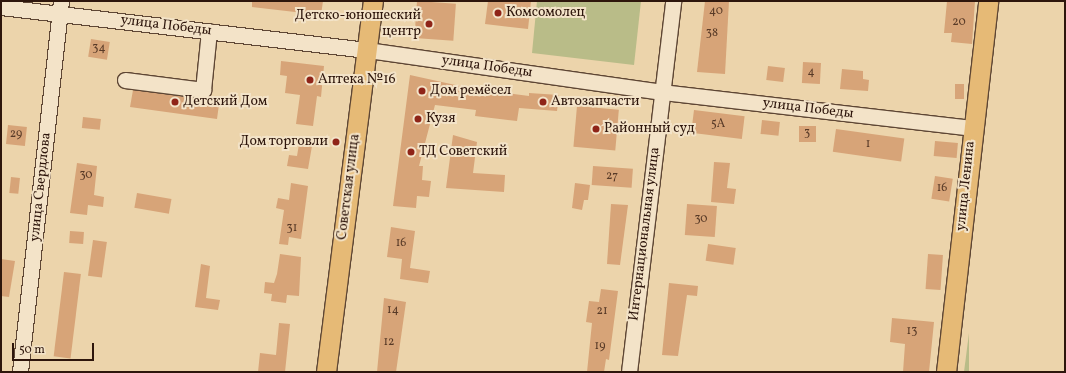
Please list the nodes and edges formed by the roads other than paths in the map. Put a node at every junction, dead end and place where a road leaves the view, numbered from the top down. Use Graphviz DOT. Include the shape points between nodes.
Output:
graph roads {
  1 [pos="373,1"];
  2 [pos="673,1"];
  3 [pos="988,1"];
  4 [pos="1,7"];
  5 [pos="61,8"];
  6 [pos="209,31"];
  7 [pos="367,50"];
  8 [pos="125,80"];
  9 [pos="662,92"];
  10 [pos="973,128"];
  11 [pos="20,372"];
  12 [pos="326,372"];
  13 [pos="629,372"];
  14 [pos="946,372"];
  1 -- 7 [label="main road, Советская улица"];
  2 -- 9 [label="street, Интернациональная улица"];
  3 -- 10 [label="main road, улица Ленина"];
  4 -- 5 [label="street, улица Победы"];
  5 -- 6 [label="street, улица Победы"];
  5 -- 11 [label="street, улица Свердлова"];
  6 -- 7 [label="street, улица Победы"];
  6 -- 8 [label="street" via="203,90"];
  7 -- 9 [label="street, улица Победы"];
  7 -- 12 [label="main road, Советская улица"];
  9 -- 10 [label="street, улица Победы"];
  9 -- 13 [label="street, Интернациональная улица"];
  10 -- 14 [label="main road, улица Ленина"];
}
